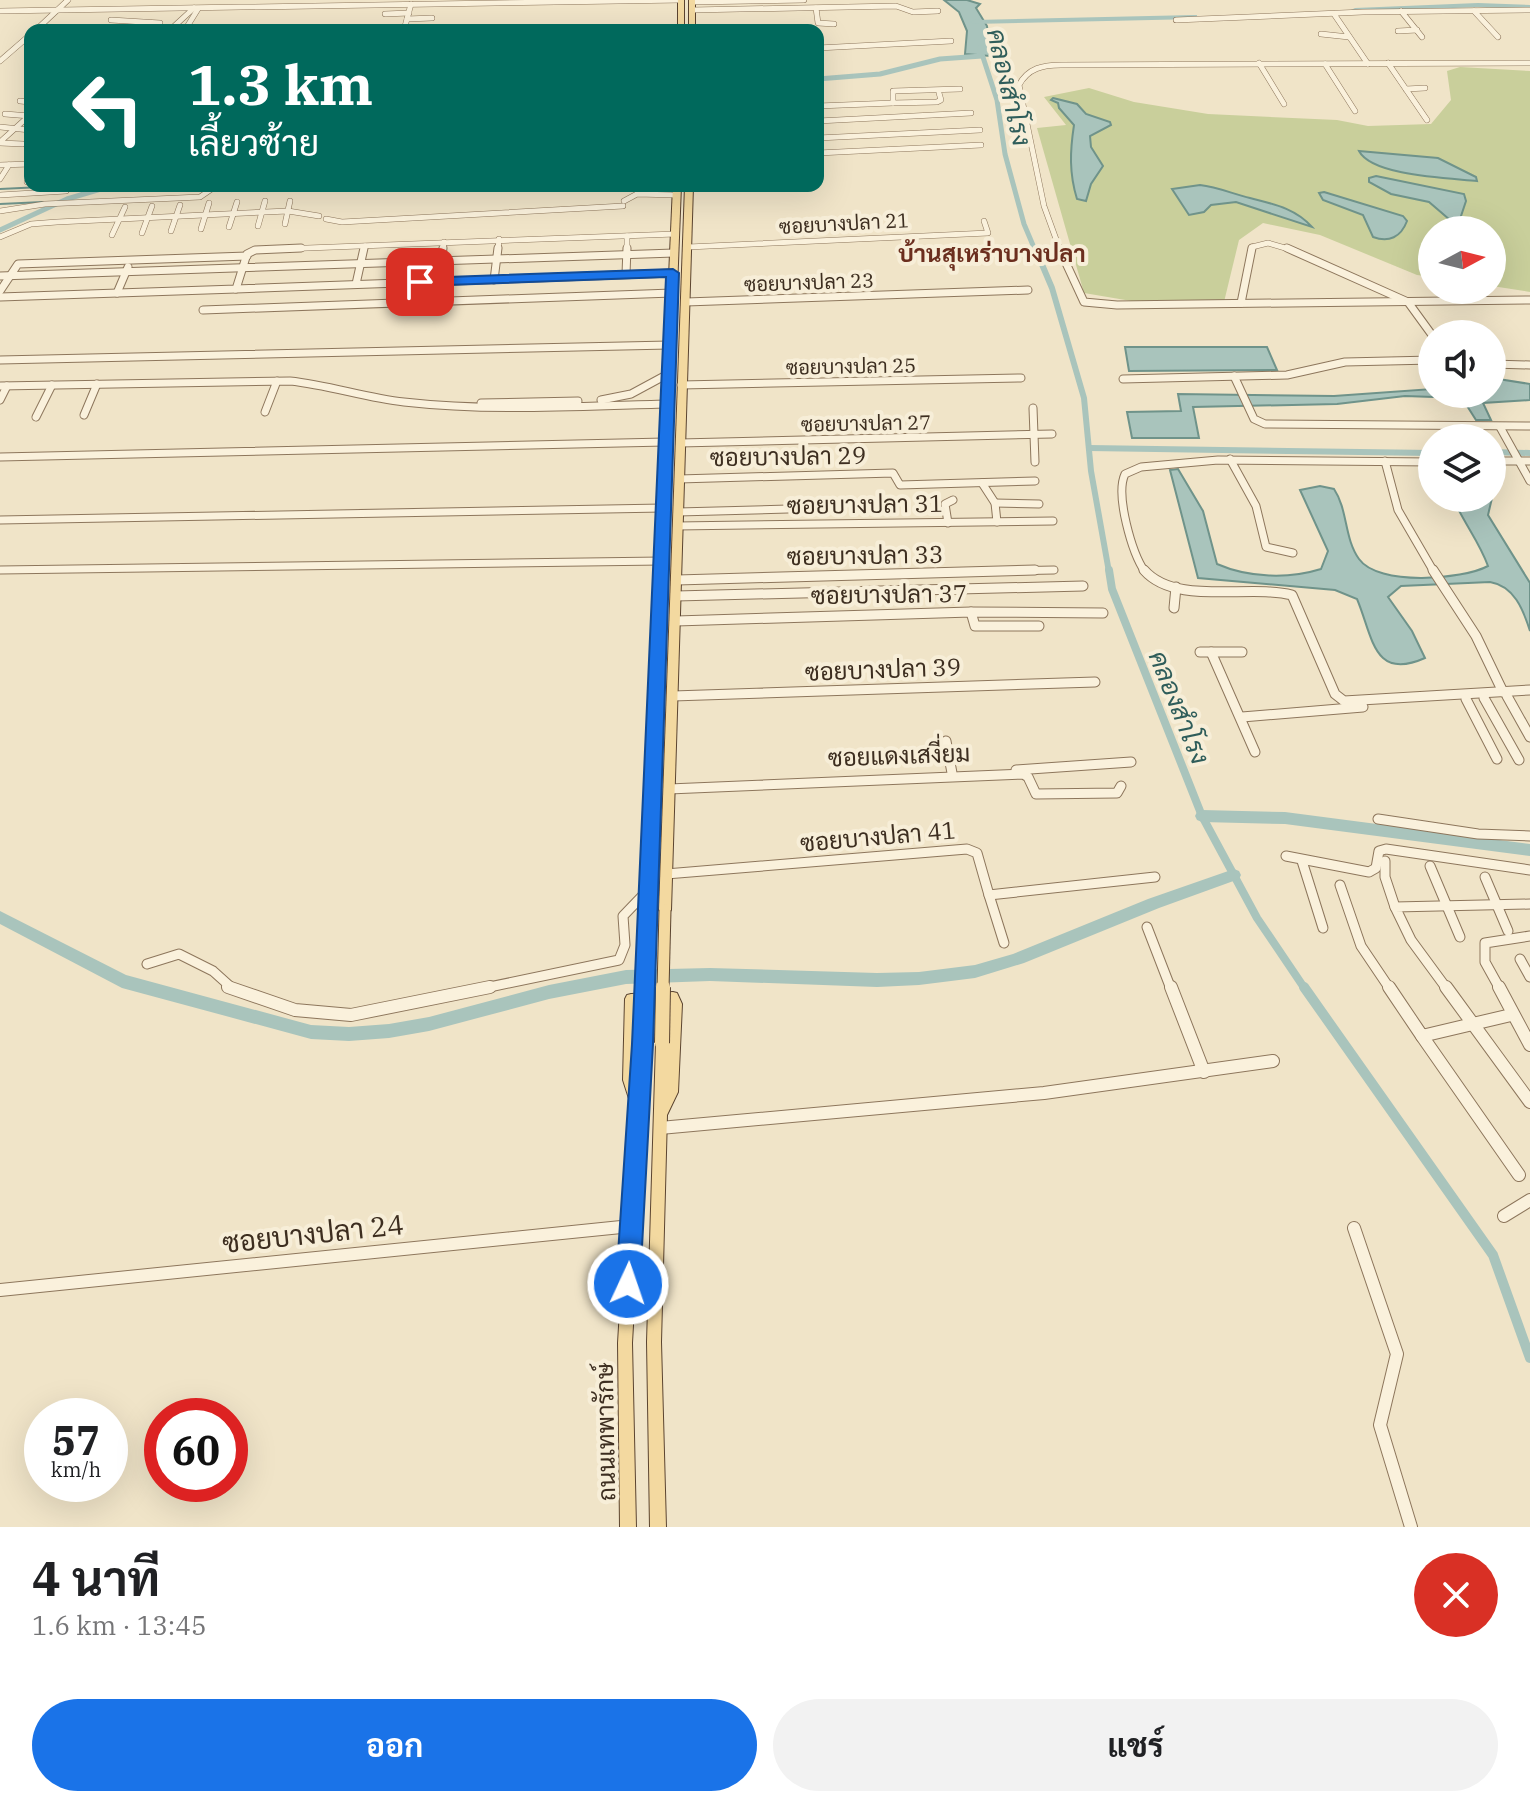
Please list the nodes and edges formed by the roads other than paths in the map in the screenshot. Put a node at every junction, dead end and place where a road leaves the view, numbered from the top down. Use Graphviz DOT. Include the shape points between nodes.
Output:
graph roads {
  1 [pos="68,0"];
  2 [pos="134,0"];
  3 [pos="162,0"];
  4 [pos="249,0"];
  5 [pos="272,0"];
  6 [pos="681,0"];
  7 [pos="733,0"];
  8 [pos="804,0"];
  9 [pos="301,3"];
  10 [pos="692,3"];
  11 [pos="411,4"];
  12 [pos="244,7"];
  13 [pos="263,7"];
  14 [pos="151,8"];
  15 [pos="816,8"];
  16 [pos="125,9"];
  17 [pos="196,9"];
  18 [pos="60,10"];
  19 [pos="1530,10"];
  20 [pos="0,11"];
  21 [pos="938,11"];
  22 [pos="1401,11"];
  23 [pos="1474,11"];
  24 [pos="385,14"];
  25 [pos="1334,14"];
  26 [pos="111,20"];
  27 [pos="1176,20"];
  28 [pos="135,22"];
  29 [pos="160,23"];
  30 [pos="406,23"];
  31 [pos="430,23"];
  32 [pos="43,24"];
  33 [pos="132,24"];
  34 [pos="176,24"];
  35 [pos="188,24"];
  36 [pos="681,24"];
  37 [pos="692,24"];
  38 [pos="834,24"];
  39 [pos="1417,30"];
  40 [pos="1398,31"];
  41 [pos="1321,34"];
  42 [pos="1349,37"];
  43 [pos="1422,37"];
  44 [pos="1498,37"];
  45 [pos="24,40"];
  46 [pos="951,41"];
  47 [pos="824,48"];
  48 [pos="0,61"];
  49 [pos="1259,63"];
  50 [pos="1388,63"];
  51 [pos="1530,63"];
  52 [pos="1325,64"];
  53 [pos="1368,64"];
  54 [pos="1425,88"];
  55 [pos="960,89"];
  56 [pos="1406,89"];
  57 [pos="939,93"];
  58 [pos="20,101"];
  59 [pos="24,101"];
  60 [pos="893,103"];
  61 [pos="1284,104"];
  62 [pos="824,106"];
  63 [pos="1355,111"];
  64 [pos="971,113"];
  65 [pos="5,114"];
  66 [pos="24,115"];
  67 [pos="1427,120"];
  68 [pos="24,121"];
  69 [pos="824,121"];
  70 [pos="0,127"];
  71 [pos="15,129"];
  72 [pos="24,130"];
  73 [pos="980,130"];
  74 [pos="824,138"];
  75 [pos="0,142"];
  76 [pos="23,144"];
  77 [pos="981,145"];
  78 [pos="824,153"];
  79 [pos="24,160"];
  80 [pos="4,162"];
  81 [pos="0,179"];
  82 [pos="50,192"];
  83 [pos="207,192"];
  84 [pos="666,192"];
  85 [pos="677,192"];
  86 [pos="689,192"];
  87 [pos="0,195"];
  88 [pos="265,201"];
  89 [pos="290,201"];
  90 [pos="237,202"];
  91 [pos="209,203"];
  92 [pos="180,205"];
  93 [pos="152,206"];
  94 [pos="125,207"];
  95 [pos="379,209"];
  96 [pos="0,211"];
  97 [pos="288,211"];
  98 [pos="262,212"];
  99 [pos="233,214"];
  100 [pos="205,215"];
  101 [pos="176,217"];
  102 [pos="148,218"];
  103 [pos="120,219"];
  104 [pos="377,220"];
  105 [pos="90,221"];
  106 [pos="984,221"];
  107 [pos="285,224"];
  108 [pos="258,226"];
  109 [pos="229,227"];
  110 [pos="201,229"];
  111 [pos="86,231"];
  112 [pos="171,231"];
  113 [pos="142,233"];
  114 [pos="675,234"];
  115 [pos="112,235"];
  116 [pos="627,236"];
  117 [pos="0,237"];
  118 [pos="499,239"];
  119 [pos="444,242"];
  120 [pos="365,246"];
  121 [pos="688,247"];
  122 [pos="674,253"];
  123 [pos="627,255"];
  124 [pos="247,256"];
  125 [pos="497,259"];
  126 [pos="131,260"];
  127 [pos="442,261"];
  128 [pos="361,264"];
  129 [pos="244,267"];
  130 [pos="126,271"];
  131 [pos="673,273"];
  132 [pos="626,274"];
  133 [pos="4,275"];
  134 [pos="494,280"];
  135 [pos="439,281"];
  136 [pos="356,284"];
  137 [pos="236,289"];
  138 [pos="1028,290"];
  139 [pos="117,293"];
  140 [pos="672,293"];
  141 [pos="0,294"];
  142 [pos="1530,300"];
  143 [pos="686,302"];
  144 [pos="1408,302"];
  145 [pos="1241,303"];
  146 [pos="203,310"];
  147 [pos="1421,320"];
  148 [pos="669,345"];
  149 [pos="0,360"];
  150 [pos="1418,360"];
  151 [pos="1506,364"];
  152 [pos="1530,365"];
  153 [pos="668,374"];
  154 [pos="1234,376"];
  155 [pos="1021,378"];
  156 [pos="1123,379"];
  157 [pos="277,381"];
  158 [pos="97,384"];
  159 [pos="52,385"];
  160 [pos="681,385"];
  161 [pos="4,386"];
  162 [pos="639,389"];
  163 [pos="627,399"];
  164 [pos="0,400"];
  165 [pos="646,402"];
  166 [pos="667,404"];
  167 [pos="1033,408"];
  168 [pos="265,412"];
  169 [pos="84,415"];
  170 [pos="36,417"];
  171 [pos="1418,426"];
  172 [pos="1530,426"];
  173 [pos="1506,427"];
  174 [pos="1052,434"];
  175 [pos="1036,435"];
  176 [pos="1506,436"];
  177 [pos="665,442"];
  178 [pos="680,443"];
  179 [pos="1520,456"];
  180 [pos="0,457"];
  181 [pos="1230,459"];
  182 [pos="1385,461"];
  183 [pos="664,462"];
  184 [pos="679,462"];
  185 [pos="1035,462"];
  186 [pos="1418,462"];
  187 [pos="679,479"];
  188 [pos="1035,481"];
  189 [pos="1530,481"];
  190 [pos="982,483"];
  191 [pos="953,500"];
  192 [pos="995,503"];
  193 [pos="1039,504"];
  194 [pos="663,508"];
  195 [pos="788,509"];
  196 [pos="678,512"];
  197 [pos="0,520"];
  198 [pos="1053,521"];
  199 [pos="997,522"];
  200 [pos="948,523"];
  201 [pos="677,526"];
  202 [pos="1293,553"];
  203 [pos="662,561"];
  204 [pos="0,570"];
  205 [pos="1054,570"];
  206 [pos="677,580"];
  207 [pos="1083,586"];
  208 [pos="1176,587"];
  209 [pos="676,596"];
  210 [pos="1174,608"];
  211 [pos="971,612"];
  212 [pos="1103,613"];
  213 [pos="676,621"];
  214 [pos="1039,626"];
  215 [pos="1242,652"];
  216 [pos="1095,682"];
  217 [pos="1530,692"];
  218 [pos="1505,694"];
  219 [pos="673,696"];
  220 [pos="1484,698"];
  221 [pos="1466,699"];
  222 [pos="1242,717"];
  223 [pos="1530,737"];
  224 [pos="946,741"];
  225 [pos="1255,752"];
  226 [pos="1497,759"];
  227 [pos="1519,760"];
  228 [pos="1131,762"];
  229 [pos="952,773"];
  230 [pos="1121,786"];
  231 [pos="669,787"];
  232 [pos="1378,819"];
  233 [pos="1530,836"];
  234 [pos="1286,856"];
  235 [pos="1302,861"];
  236 [pos="1385,861"];
  237 [pos="1430,866"];
  238 [pos="1530,870"];
  239 [pos="666,874"];
  240 [pos="1155,877"];
  241 [pos="1485,877"];
  242 [pos="1340,885"];
  243 [pos="648,890"];
  244 [pos="989,895"];
  245 [pos="1530,904"];
  246 [pos="1497,905"];
  247 [pos="1446,906"];
  248 [pos="1395,907"];
  249 [pos="1147,927"];
  250 [pos="1323,928"];
  251 [pos="1508,931"];
  252 [pos="1530,936"];
  253 [pos="1460,937"];
  254 [pos="1004,943"];
  255 [pos="1520,959"];
  256 [pos="147,964"];
  257 [pos="1530,977"];
  258 [pos="1514,1019"];
  259 [pos="1530,1021"];
  260 [pos="1472,1025"];
  261 [pos="1422,1036"];
  262 [pos="1530,1045"];
  263 [pos="1273,1061"];
  264 [pos="1204,1072"];
  265 [pos="1530,1102"];
  266 [pos="638,1108"];
  267 [pos="660,1122"];
  268 [pos="1519,1175"];
  269 [pos="1528,1205"];
  270 [pos="1504,1216"];
  271 [pos="631,1226"];
  272 [pos="1354,1228"];
  273 [pos="0,1290"];
  274 [pos="628,1527"];
  275 [pos="658,1527"];
  276 [pos="1411,1527"];
  1 -- 18 [label="street"];
  2 -- 16 [label="street"];
  3 -- 14 [label="street"];
  4 -- 12 [label="street"];
  5 -- 13 [label="street"];
  6 -- 11 [label="street"];
  6 -- 36 [label="main road"];
  7 -- 10 [label="street"];
  8 -- 10 [label="street"];
  9 -- 11 [label="street"];
  9 -- 13 [label="street"];
  10 -- 15 [label="street"];
  10 -- 37 [label="main road"];
  11 -- 30 [label="street"];
  12 -- 13 [label="street"];
  12 -- 17 [label="street"];
  14 -- 16 [label="street"];
  14 -- 17 [label="street"];
  14 -- 28 [label="street"];
  15 -- 21 [label="street"];
  15 -- 38 [label="street" via="818,23"];
  16 -- 18 [label="street"];
  17 -- 34 [label="street"];
  17 -- 35 [label="street"];
  18 -- 20 [label="street"];
  18 -- 32 [label="street"];
  19 -- 23 [label="street"];
  22 -- 23 [label="street"];
  22 -- 25 [label="street"];
  22 -- 39 [label="street"];
  23 -- 44 [label="street"];
  24 -- 30 [label="street"];
  25 -- 27 [label="street"];
  25 -- 42 [label="street"];
  26 -- 28 [label="street"];
  28 -- 29 [label="street"];
  28 -- 33 [label="street"];
  30 -- 31 [label="street"];
  30 -- 31 [label="street"];
  39 -- 40 [label="street"];
  39 -- 43 [label="street"];
  41 -- 42 [label="street"];
  42 -- 53 [label="street"];
  45 -- 48 [label="street"];
  46 -- 47 [label="street"];
  49 -- 52 [label="street"];
  49 -- 61 [label="street"];
  49 -- 145 [label="street" via="1053,65 1026,73 1019,85 1044,206 1084,302"];
  50 -- 51 [label="street"];
  50 -- 53 [label="street"];
  50 -- 56 [label="street"];
  52 -- 53 [label="street"];
  52 -- 63 [label="street"];
  54 -- 56 [label="street"];
  55 -- 60 [label="street" via="893,91"];
  56 -- 67 [label="street"];
  57 -- 60 [label="street" via="939,101"];
  58 -- 59 [label="street"];
  60 -- 62 [label="street"];
  64 -- 69 [label="street"];
  65 -- 66 [label="street"];
  68 -- 71 [label="street"];
  70 -- 71 [label="street"];
  71 -- 72 [label="street"];
  71 -- 75 [label="street"];
  73 -- 74 [label="street"];
  75 -- 76 [label="street"];
  77 -- 78 [label="street"];
  79 -- 80 [label="street"];
  80 -- 81 [label="street"];
  82 -- 87 [label="street"];
  83 -- 96 [label="street" via="200,197"];
  84 -- 104 [label="street" via="624,203"];
  85 -- 114 [label="main road, ถนนเทพารักษ์"];
  86 -- 121 [label="main road"];
  88 -- 98 [label="street"];
  89 -- 97 [label="street"];
  90 -- 99 [label="street"];
  91 -- 100 [label="street"];
  92 -- 101 [label="street"];
  93 -- 102 [label="street"];
  94 -- 103 [label="street"];
  95 -- 104 [label="street"];
  97 -- 98 [label="street"];
  97 -- 104 [label="street" via="342,222"];
  97 -- 107 [label="street"];
  98 -- 99 [label="street"];
  98 -- 108 [label="street"];
  99 -- 100 [label="street"];
  99 -- 109 [label="street"];
  100 -- 101 [label="street"];
  100 -- 110 [label="street"];
  101 -- 102 [label="street"];
  101 -- 112 [label="street"];
  102 -- 103 [label="street"];
  102 -- 113 [label="street"];
  103 -- 105 [label="street"];
  103 -- 115 [label="street"];
  105 -- 111 [label="street"];
  105 -- 117 [label="street" via="31,224"];
  106 -- 121 [label="street, ซอยบางปลา 21" via="988,233"];
  114 -- 116 [label="street"];
  114 -- 122 [label="main road, ถนนเทพารักษ์"];
  116 -- 118 [label="street"];
  116 -- 123 [label="street"];
  118 -- 119 [label="street"];
  118 -- 125 [label="street"];
  119 -- 120 [label="street"];
  119 -- 127 [label="street"];
  120 -- 124 [label="street" via="255,250"];
  120 -- 128 [label="street"];
  121 -- 143 [label="main road"];
  122 -- 123 [label="street"];
  122 -- 131 [label="main road, ถนนเทพารักษ์"];
  123 -- 125 [label="street"];
  123 -- 132 [label="street"];
  124 -- 126 [label="street"];
  124 -- 129 [label="street"];
  125 -- 127 [label="street"];
  125 -- 134 [label="street"];
  126 -- 130 [label="street"];
  126 -- 133 [label="street" via="18,264"];
  127 -- 128 [label="street"];
  127 -- 135 [label="street"];
  128 -- 129 [label="street"];
  128 -- 136 [label="street"];
  129 -- 130 [label="street"];
  129 -- 137 [label="street"];
  130 -- 133 [label="street"];
  130 -- 139 [label="street"];
  131 -- 132 [label="street"];
  131 -- 140 [label="main road, ถนนเทพารักษ์"];
  132 -- 134 [label="street"];
  133 -- 141 [label="street"];
  134 -- 135 [label="street"];
  135 -- 136 [label="street"];
  136 -- 137 [label="street"];
  137 -- 139 [label="street"];
  138 -- 143 [label="street, ซอยบางปลา 23"];
  139 -- 141 [label="street"];
  140 -- 146 [label="street"];
  140 -- 148 [label="main road, ถนนเทพารักษ์"];
  142 -- 144 [label="street"];
  143 -- 160 [label="main road"];
  144 -- 145 [label="street"];
  144 -- 145 [label="street" via="1268,243 1252,247"];
  144 -- 147 [label="street"];
  148 -- 149 [label="street"];
  148 -- 153 [label="main road, ถนนเทพารักษ์"];
  150 -- 154 [label="street" via="1345,362 1298,374"];
  151 -- 152 [label="street"];
  153 -- 162 [label="street"];
  153 -- 166 [label="main road, ถนนเทพารักษ์"];
  154 -- 156 [label="street"];
  154 -- 171 [label="street" via="1254,419 1265,424"];
  155 -- 160 [label="street, ซอยบางปลา 25"];
  157 -- 158 [label="street"];
  157 -- 163 [label="street" via="321,384 400,402 504,409"];
  157 -- 168 [label="street"];
  158 -- 159 [label="street"];
  158 -- 169 [label="street"];
  159 -- 161 [label="street"];
  159 -- 170 [label="street"];
  160 -- 178 [label="main road"];
  161 -- 164 [label="street"];
  162 -- 163 [label="street"];
  162 -- 165 [label="street"];
  163 -- 165 [label="street"];
  165 -- 166 [label="street"];
  166 -- 177 [label="main road, ถนนเทพารักษ์"];
  167 -- 175 [label="street"];
  172 -- 173 [label="street"];
  174 -- 175 [label="street, ซอยบางปลา 27"];
  175 -- 178 [label="street, ซอยบางปลา 27"];
  175 -- 185 [label="street"];
  176 -- 179 [label="street"];
  177 -- 180 [label="street"];
  177 -- 183 [label="main road, ถนนเทพารักษ์"];
  178 -- 184 [label="main road"];
  179 -- 189 [label="street"];
  181 -- 182 [label="street"];
  181 -- 202 [label="street" via="1256,506 1266,547"];
  181 -- 208 [label="street" via="1154,463 1123,477 1122,501 1140,569 1158,583"];
  182 -- 186 [label="street"];
  182 -- 218 [label="street" via="1395,508 1476,636"];
  183 -- 184 [label="main road"];
  183 -- 194 [label="main road, ถนนเทพารักษ์"];
  184 -- 187 [label="main road"];
  187 -- 190 [label="street, ซอยบางปลา 29" via="893,473 900,485"];
  187 -- 196 [label="main road"];
  188 -- 190 [label="street, ซอยบางปลา 29"];
  190 -- 192 [label="street"];
  191 -- 200 [label="street" via="945,504"];
  192 -- 193 [label="street"];
  192 -- 199 [label="street"];
  194 -- 197 [label="street"];
  194 -- 203 [label="main road, ถนนเทพารักษ์"];
  195 -- 196 [label="street"];
  196 -- 201 [label="main road"];
  198 -- 199 [label="street, ซอยบางปลา 31"];
  199 -- 200 [label="street, ซอยบางปลา 31"];
  200 -- 201 [label="street, ซอยบางปลา 31"];
  201 -- 206 [label="main road"];
  203 -- 204 [label="street"];
  203 -- 243 [label="main road, ถนนเทพารักษ์"];
  205 -- 206 [label="street, ซอยบางปลา 33"];
  206 -- 209 [label="main road"];
  207 -- 209 [label="street"];
  208 -- 210 [label="street"];
  208 -- 218 [label="street" via="1292,595 1335,694 1344,701"];
  209 -- 213 [label="main road"];
  211 -- 212 [label="street, ซอยบางปลา 37"];
  211 -- 213 [label="street, ซอยบางปลา 37"];
  211 -- 214 [label="street" via="975,626"];
  213 -- 219 [label="main road"];
  215 -- 222 [label="street" via="1206,652"];
  216 -- 219 [label="street, ซอยบางปลา 39"];
  217 -- 218 [label="street"];
  218 -- 220 [label="street"];
  218 -- 223 [label="street"];
  219 -- 231 [label="main road"];
  220 -- 221 [label="street"];
  220 -- 227 [label="street"];
  221 -- 222 [label="street"];
  221 -- 226 [label="street"];
  222 -- 225 [label="street"];
  224 -- 229 [label="street"];
  228 -- 229 [label="street, ซอยแดงเสงี่ยม"];
  229 -- 231 [label="street, ซอยแดงเสงี่ยม"];
  230 -- 231 [label="street" via="1117,793 1036,794 1023,774"];
  231 -- 239 [label="main road"];
  232 -- 233 [label="street"];
  234 -- 235 [label="street"];
  235 -- 238 [label="street" via="1374,871 1381,849"];
  235 -- 250 [label="street"];
  236 -- 248 [label="street"];
  237 -- 247 [label="street"];
  239 -- 244 [label="street, ซอยบางปลา 41" via="967,849 977,853"];
  239 -- 267 [label="main road, bridge"];
  240 -- 244 [label="street"];
  241 -- 246 [label="street"];
  242 -- 261 [label="street" via="1361,946"];
  243 -- 256 [label="street" via="623,916 625,945 619,960 367,1013 295,1010 229,988 213,971 179,954"];
  243 -- 266 [label="main road, ถนนเทพารักษ์, bridge"];
  244 -- 254 [label="street"];
  245 -- 246 [label="street"];
  246 -- 247 [label="street"];
  246 -- 251 [label="street"];
  247 -- 248 [label="street"];
  247 -- 253 [label="street"];
  248 -- 260 [label="street" via="1411,940"];
  249 -- 264 [label="street"];
  252 -- 258 [label="street" via="1498,939 1485,943 1483,950"];
  255 -- 257 [label="street"];
  258 -- 259 [label="street"];
  258 -- 260 [label="street"];
  258 -- 262 [label="street"];
  260 -- 261 [label="street"];
  260 -- 265 [label="street"];
  261 -- 268 [label="street"];
  263 -- 264 [label="street"];
  264 -- 267 [label="street" via="910,1107"];
  266 -- 267 [label="main road" via="630,1080 631,999 673,997 672,1081"];
  266 -- 271 [label="main road, ถนนเทพารักษ์"];
  267 -- 275 [label="main road" via="654,1342"];
  269 -- 270 [label="street"];
  271 -- 273 [label="street, ซอยบางปลา 24"];
  271 -- 274 [label="main road, ถนนเทพารักษ์" via="625,1343"];
  272 -- 276 [label="street" via="1397,1354 1380,1425"];
}
